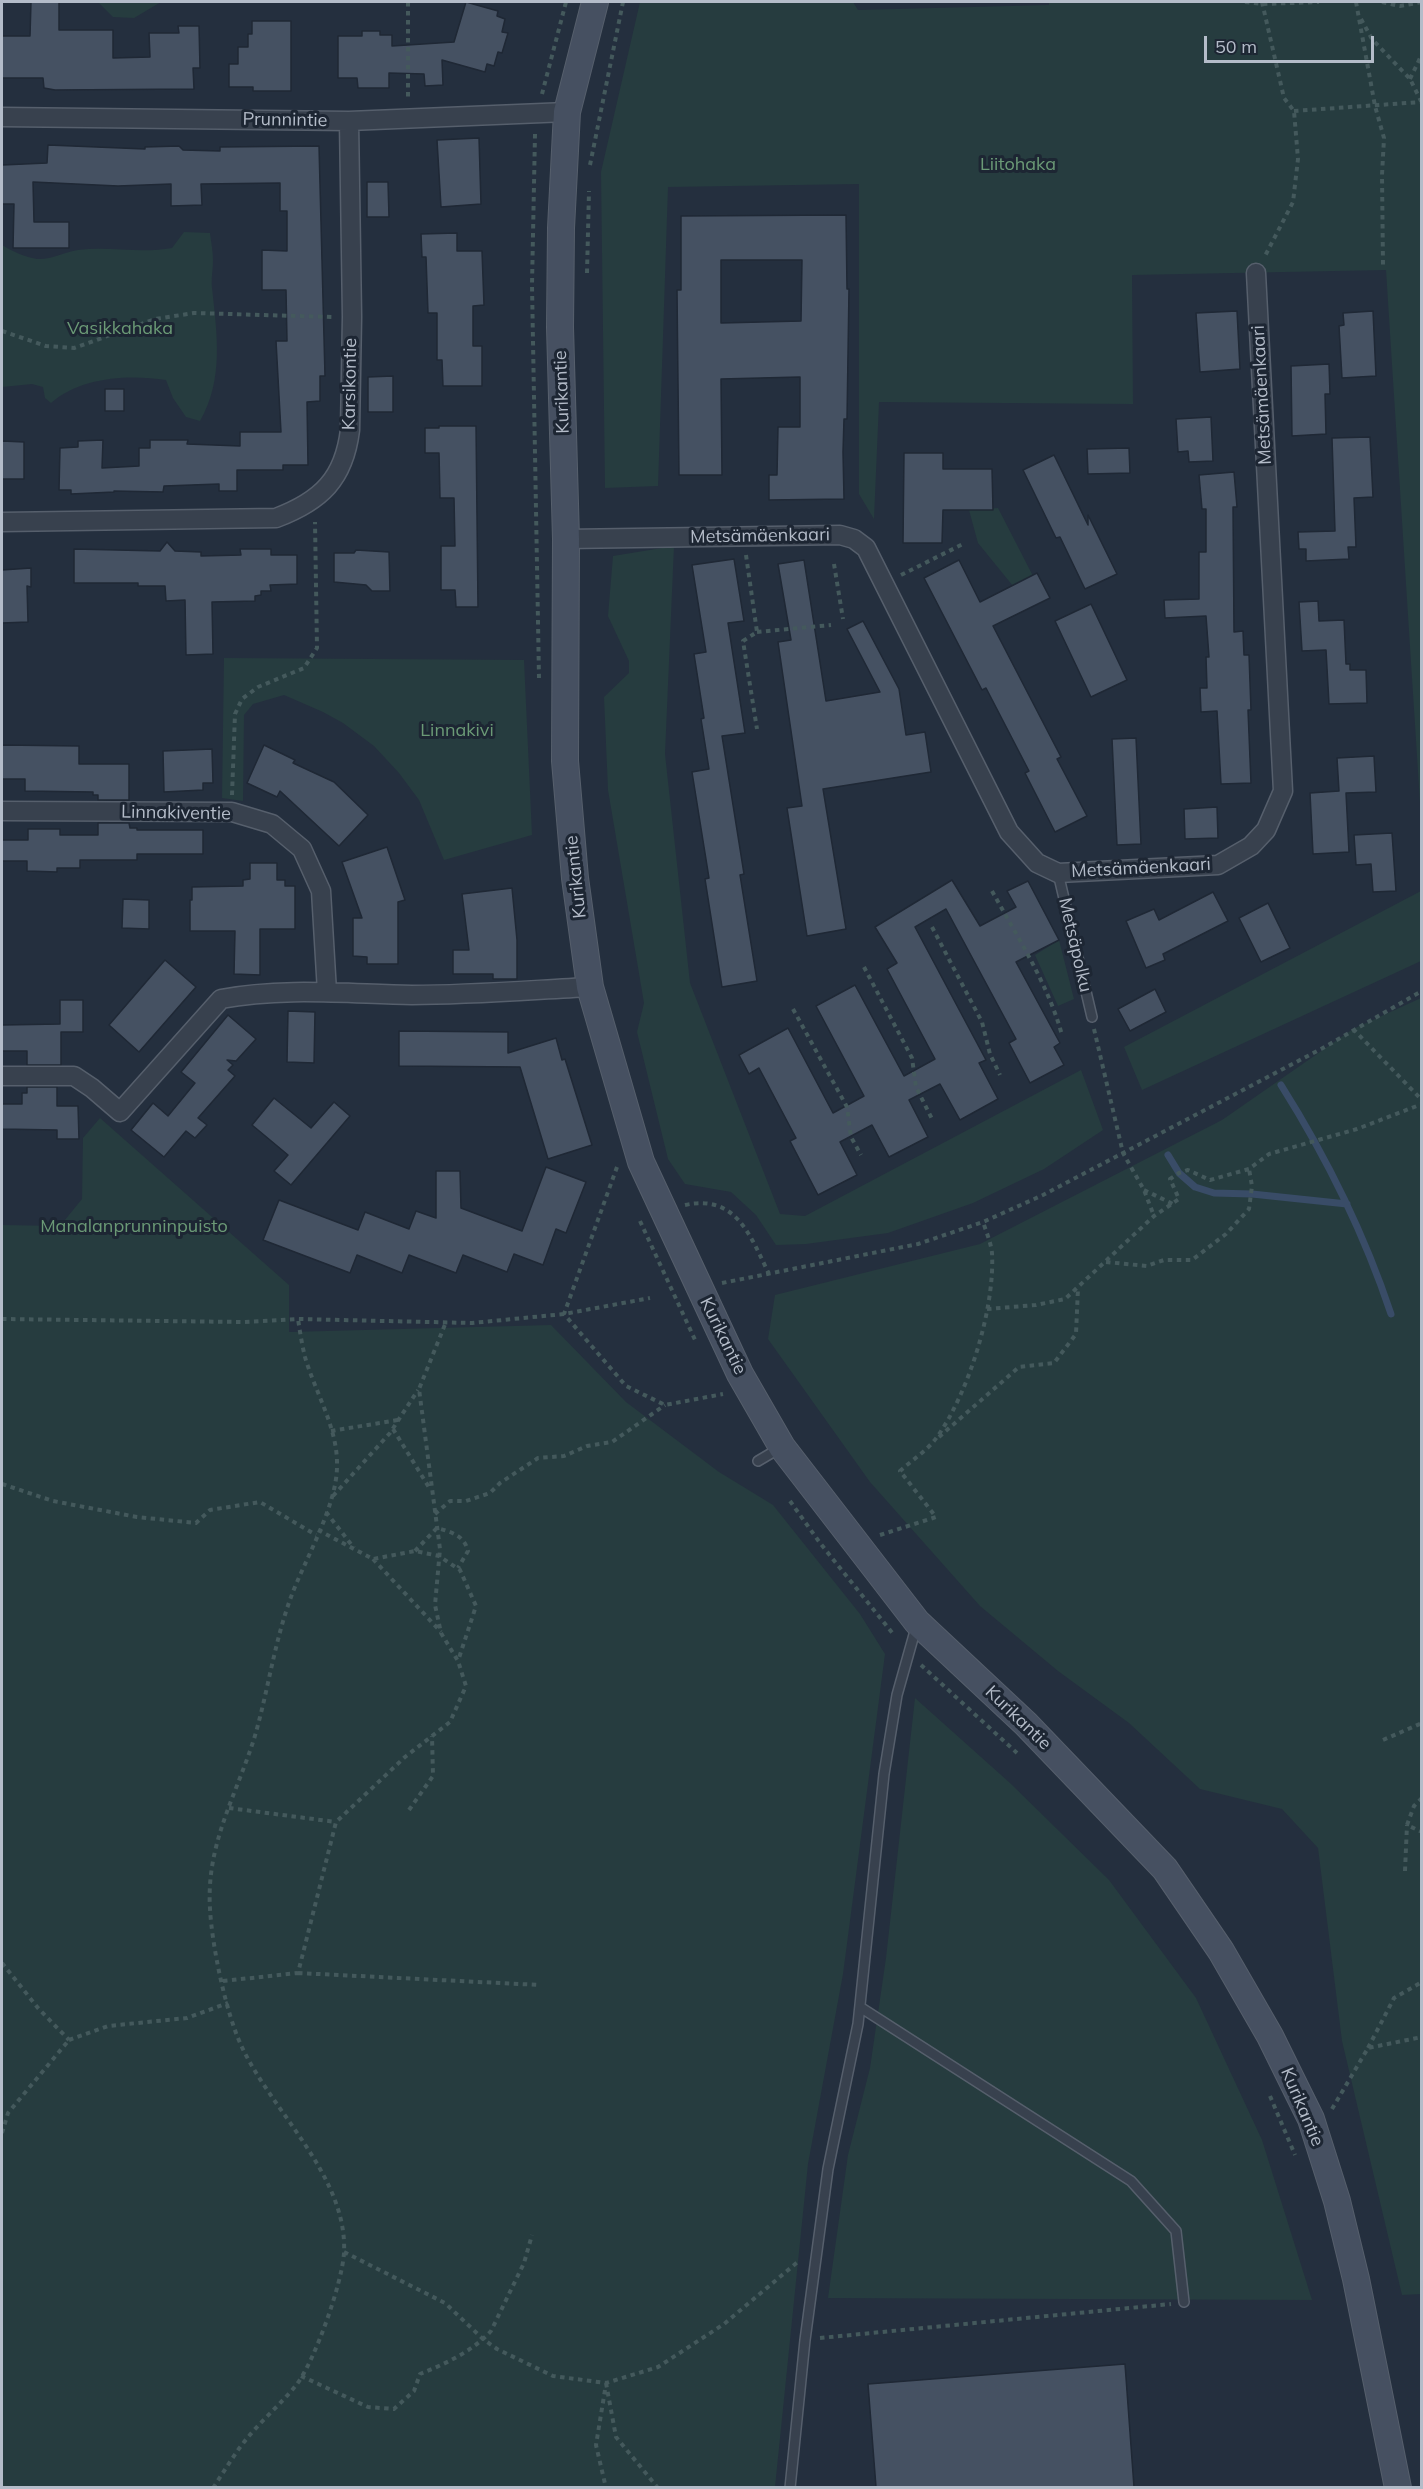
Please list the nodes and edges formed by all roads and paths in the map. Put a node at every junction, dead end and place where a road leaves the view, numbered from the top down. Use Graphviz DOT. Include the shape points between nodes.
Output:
graph roads {
  1 [pos="408,2"];
  2 [pos="566,2"];
  3 [pos="595,2"];
  4 [pos="623,2"];
  5 [pos="1245,2"];
  6 [pos="1319,2"];
  7 [pos="1356,2"];
  8 [pos="1382,2"];
  9 [pos="1422,2"];
  10 [pos="1262,3"];
  11 [pos="1358,15"];
  12 [pos="1422,54"];
  13 [pos="1410,79"];
  14 [pos="1421,102"];
  15 [pos="1376,106"];
  16 [pos="1294,111"];
  17 [pos="567,112"];
  18 [pos="538,114"];
  19 [pos="2,117"];
  20 [pos="408,118"];
  21 [pos="349,121"];
  22 [pos="589,169"];
  23 [pos="589,188"];
  24 [pos="1383,265"];
  25 [pos="1256,273"];
  26 [pos="587,275"];
  27 [pos="352,317"];
  28 [pos="2,332"];
  29 [pos="314,501"];
  30 [pos="2,522"];
  31 [pos="744,536"];
  32 [pos="566,539"];
  33 [pos="965,543"];
  34 [pos="834,564"];
  35 [pos="884,584"];
  36 [pos="843,619"];
  37 [pos="831,625"];
  38 [pos="757,632"];
  39 [pos="539,683"];
  40 [pos="757,729"];
  41 [pos="2,811"];
  42 [pos="232,812"];
  43 [pos="1058,873"];
  44 [pos="992,891"];
  45 [pos="932,927"];
  46 [pos="864,967"];
  47 [pos="590,987"];
  48 [pos="1422,991"];
  49 [pos="327,992"];
  50 [pos="793,1009"];
  51 [pos="1092,1017"];
  52 [pos="1353,1029"];
  53 [pos="1062,1035"];
  54 [pos="1000,1075"];
  55 [pos="2,1076"];
  56 [pos="1422,1102"];
  57 [pos="932,1119"];
  58 [pos="1123,1153"];
  59 [pos="861,1155"];
  60 [pos="1249,1169"];
  61 [pos="622,1173"];
  62 [pos="1144,1190"];
  63 [pos="1173,1204"];
  64 [pos="662,1209"];
  65 [pos="637,1212"];
  66 [pos="1154,1216"];
  67 [pos="983,1222"];
  68 [pos="1105,1262"];
  69 [pos="769,1274"];
  70 [pos="720,1283"];
  71 [pos="1078,1287"];
  72 [pos="650,1298"];
  73 [pos="987,1310"];
  74 [pos="564,1314"];
  75 [pos="2,1319"];
  76 [pos="298,1319"];
  77 [pos="446,1322"];
  78 [pos="697,1343"];
  79 [pos="718,1384"];
  80 [pos="419,1389"];
  81 [pos="723,1394"];
  82 [pos="729,1403"];
  83 [pos="665,1405"];
  84 [pos="398,1420"];
  85 [pos="393,1429"];
  86 [pos="331,1431"];
  87 [pos="936,1439"];
  88 [pos="782,1447"];
  89 [pos="758,1461"];
  90 [pos="2,1484"];
  91 [pos="432,1492"];
  92 [pos="332,1496"];
  93 [pos="787,1497"];
  94 [pos="326,1512"];
  95 [pos="435,1514"];
  96 [pos="437,1528"];
  97 [pos="318,1530"];
  98 [pos="316,1535"];
  99 [pos="879,1536"];
  100 [pos="357,1551"];
  101 [pos="415,1551"];
  102 [pos="439,1556"];
  103 [pos="373,1559"];
  104 [pos="458,1568"];
  105 [pos="917,1622"];
  106 [pos="441,1633"];
  107 [pos="909,1654"];
  108 [pos="458,1661"];
  109 [pos="1422,1723"];
  110 [pos="432,1736"];
  111 [pos="1383,1740"];
  112 [pos="1021,1756"];
  113 [pos="1422,1798"];
  114 [pos="229,1808"];
  115 [pos="409,1810"];
  116 [pos="336,1822"];
  117 [pos="1407,1825"];
  118 [pos="1422,1832"];
  119 [pos="1405,1871"];
  120 [pos="2,1963"];
  121 [pos="298,1973"];
  122 [pos="223,1981"];
  123 [pos="1422,1982"];
  124 [pos="540,1985"];
  125 [pos="228,2003"];
  126 [pos="860,2007"];
  127 [pos="1422,2037"];
  128 [pos="69,2040"];
  129 [pos="1368,2048"];
  130 [pos="1270,2095"];
  131 [pos="1328,2115"];
  132 [pos="2,2133"];
  133 [pos="1296,2158"];
  134 [pos="532,2235"];
  135 [pos="819,2244"];
  136 [pos="344,2252"];
  137 [pos="1184,2302"];
  138 [pos="483,2339"];
  139 [pos="805,2340"];
  140 [pos="301,2376"];
  141 [pos="606,2383"];
  142 [pos="213,2487"];
  143 [pos="606,2487"];
  144 [pos="658,2487"];
  145 [pos="790,2487"];
  146 [pos="1398,2487"];
  1 -- 20 [label="path"];
  2 -- 18 [label="path"];
  3 -- 17 [label="main road, Kurikantie"];
  4 -- 22 [label="path"];
  5 -- 10 [label="path"];
  6 -- 10 [label="path"];
  7 -- 11 [label="path"];
  8 -- 9 [label="path" via="1400,6"];
  10 -- 16 [label="path" via="1284,98"];
  11 -- 13 [label="path" via="1372,39"];
  11 -- 15 [label="path"];
  12 -- 13 [label="path"];
  13 -- 14 [label="path"];
  14 -- 15 [label="path"];
  15 -- 16 [label="path"];
  15 -- 24 [label="path" via="1384,138"];
  16 -- 25 [label="path" via="1298,159 1293,202"];
  17 -- 18 [label="street, Prunnintie"];
  17 -- 32 [label="main road, Kurikantie" via="560,327"];
  18 -- 20 [label="street, Prunnintie"];
  18 -- 39 [label="path" via="532,244"];
  19 -- 21 [label="street, Prunnintie"];
  20 -- 21 [label="street, Prunnintie"];
  21 -- 27 [label="street, Karsikontie"];
  23 -- 26 [label="path"];
  25 -- 43 [label="street, Metsämäenkaari" via="1283,791 1266,830 1251,846 1218,865"];
  27 -- 28 [label="path" via="194,313 155,319 74,348 46,346"];
  27 -- 29 [label="street, Karsikontie" via="348,447 330,484"];
  29 -- 30 [label="street, Karsikontie" via="276,518"];
  29 -- 42 [label="path" via="317,648 304,668 258,687 242,699 235,714"];
  31 -- 32 [label="street, Metsämäenkaari"];
  31 -- 35 [label="street, Metsämäenkaari" via="840,535 854,539 866,548"];
  31 -- 38 [label="path"];
  32 -- 47 [label="main road, Kurikantie" via="565,760"];
  33 -- 35 [label="path"];
  34 -- 36 [label="path"];
  35 -- 43 [label="street, Metsämäenkaari" via="1009,832 1037,863"];
  37 -- 38 [label="path"];
  38 -- 40 [label="path" via="743,641"];
  41 -- 42 [label="street, Linnakiventie"];
  42 -- 49 [label="street, Linnakiventie" via="272,824 302,849 321,891"];
  43 -- 51 [label="lane, Metsäpolku"];
  44 -- 53 [label="path" via="1055,1008"];
  45 -- 54 [label="path" via="982,1022"];
  46 -- 57 [label="path" via="912,1058 915,1087"];
  47 -- 49 [label="street" via="414,995"];
  47 -- 64 [label="main road, Kurikantie" via="641,1162"];
  48 -- 52 [label="path"];
  49 -- 55 [label="street" via="245,994 221,999 120,1112 74,1076"];
  50 -- 59 [label="path" via="847,1107 851,1137"];
  51 -- 58 [label="path"];
  52 -- 56 [label="path"];
  52 -- 58 [label="path"];
  56 -- 60 [label="path" via="1357,1129 1269,1154"];
  58 -- 62 [label="path"];
  58 -- 67 [label="path"];
  60 -- 63 [label="path" via="1210,1180 1188,1170 1179,1173 1170,1179 1179,1196"];
  60 -- 68 [label="path" via="1249,1209 1192,1260 1164,1260 1147,1266"];
  61 -- 74 [label="path" via="618,1164"];
  62 -- 63 [label="path"];
  62 -- 66 [label="path"];
  63 -- 66 [label="path"];
  64 -- 69 [label="path" via="697,1202 724,1206 754,1243"];
  64 -- 88 [label="main road, Kurikantie" via="740,1374"];
  65 -- 78 [label="path"];
  66 -- 68 [label="path"];
  67 -- 69 [label="path" via="918,1244"];
  67 -- 73 [label="path" via="992,1251"];
  68 -- 71 [label="path"];
  69 -- 70 [label="path"];
  71 -- 73 [label="path" via="1065,1299"];
  71 -- 87 [label="path" via="1076,1334 1054,1363 1019,1367"];
  72 -- 74 [label="path"];
  73 -- 87 [label="path" via="978,1350 952,1413"];
  74 -- 77 [label="path"];
  74 -- 83 [label="path" via="626,1386"];
  75 -- 76 [label="path"];
  76 -- 77 [label="path"];
  76 -- 86 [label="path" via="305,1357"];
  77 -- 80 [label="path"];
  79 -- 81 [label="path"];
  80 -- 84 [label="path"];
  80 -- 91 [label="path"];
  81 -- 82 [label="path"];
  81 -- 83 [label="path"];
  83 -- 95 [label="path" via="612,1442 587,1446 564,1456 538,1458 490,1493 466,1501 450,1501"];
  84 -- 85 [label="path"];
  84 -- 86 [label="path"];
  85 -- 91 [label="path"];
  85 -- 92 [label="path"];
  86 -- 92 [label="path" via="337,1467"];
  87 -- 99 [label="path" via="900,1471 936,1517"];
  88 -- 89 [label="lane"];
  88 -- 105 [label="main road, Kurikantie"];
  90 -- 98 [label="path" via="53,1502 196,1523 210,1510 260,1502"];
  91 -- 95 [label="path"];
  92 -- 94 [label="path"];
  93 -- 107 [label="path"];
  94 -- 97 [label="path"];
  94 -- 100 [label="path"];
  95 -- 96 [label="path"];
  96 -- 101 [label="path"];
  96 -- 102 [label="path"];
  96 -- 104 [label="path" via="465,1541 468,1551"];
  97 -- 98 [label="path"];
  97 -- 100 [label="path"];
  98 -- 114 [label="path" via="290,1600 254,1739"];
  100 -- 103 [label="path"];
  101 -- 102 [label="path"];
  101 -- 103 [label="path"];
  102 -- 104 [label="path"];
  102 -- 106 [label="path" via="435,1605"];
  103 -- 106 [label="path"];
  104 -- 108 [label="path" via="476,1606"];
  105 -- 107 [label="lane"];
  105 -- 146 [label="main road, Kurikantie" via="1026,1724 1165,1869 1221,1951 1270,2036 1311,2119 1337,2201"];
  106 -- 108 [label="path"];
  107 -- 112 [label="path"];
  107 -- 126 [label="lane" via="897,1695 884,1774"];
  108 -- 110 [label="path" via="466,1686 450,1722"];
  109 -- 111 [label="path"];
  110 -- 115 [label="path" via="433,1776"];
  110 -- 116 [label="path"];
  113 -- 117 [label="path" via="1414,1806"];
  114 -- 116 [label="path"];
  114 -- 122 [label="path" via="212,1855 209,1878 214,1945"];
  116 -- 121 [label="path"];
  117 -- 118 [label="path"];
  117 -- 119 [label="path"];
  120 -- 128 [label="path"];
  121 -- 122 [label="path"];
  121 -- 124 [label="path"];
  122 -- 125 [label="path"];
  123 -- 129 [label="path" via="1394,1998"];
  125 -- 128 [label="path" via="187,2018 108,2026"];
  125 -- 136 [label="path" via="240,2044 323,2176 338,2213"];
  126 -- 135 [label="lane" via="828,2169"];
  126 -- 137 [label="lane" via="1131,2181 1176,2231"];
  127 -- 129 [label="path"];
  128 -- 132 [label="path" via="8,2113"];
  129 -- 131 [label="path"];
  130 -- 133 [label="path"];
  134 -- 138 [label="path" via="524,2263 491,2331"];
  135 -- 139 [label="lane"];
  135 -- 141 [label="path" via="724,2324 658,2367"];
  136 -- 138 [label="path" via="445,2303"];
  136 -- 140 [label="path" via="334,2299"];
  137 -- 139 [label="path"];
  138 -- 140 [label="path" via="443,2365 420,2374 414,2391 394,2409 368,2407"];
  138 -- 141 [label="path" via="554,2376"];
  139 -- 145 [label="lane"];
  140 -- 142 [label="path" via="247,2438"];
  141 -- 143 [label="path" via="596,2445"];
  141 -- 144 [label="path" via="616,2437"];
}
